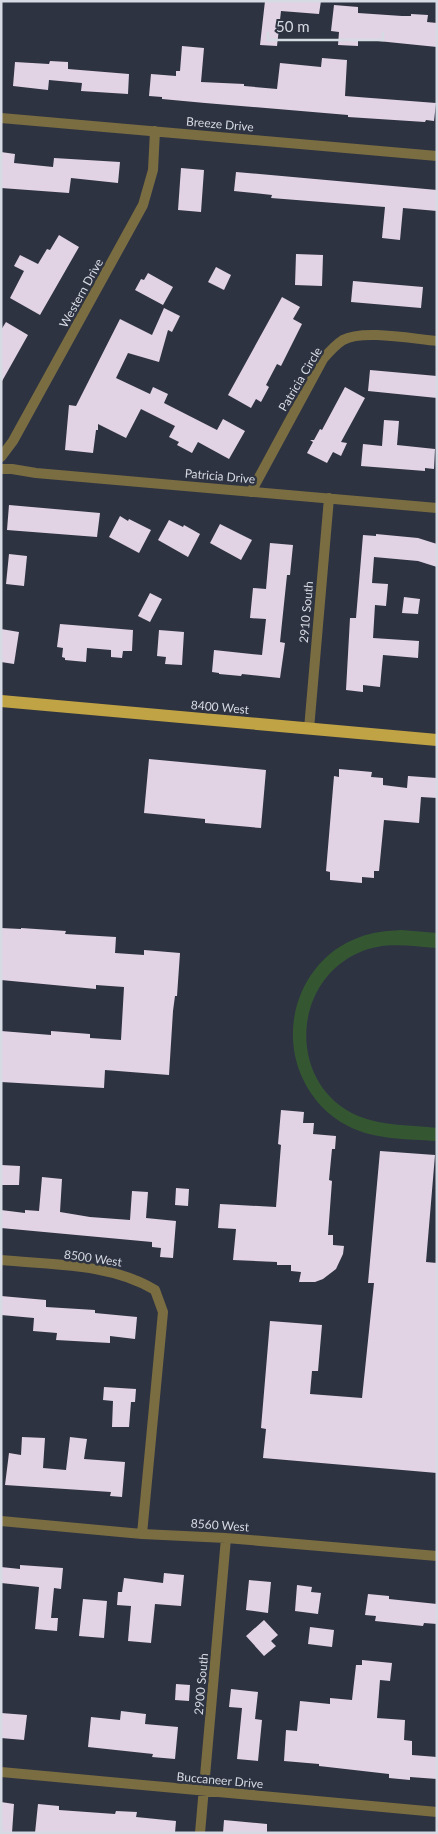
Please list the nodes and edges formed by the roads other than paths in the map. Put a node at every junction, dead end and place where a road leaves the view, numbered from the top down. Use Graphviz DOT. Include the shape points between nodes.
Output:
graph roads {
  1 [pos="1,118"];
  2 [pos="155,131"];
  3 [pos="437,156"];
  4 [pos="437,341"];
  5 [pos="1,457"];
  6 [pos="1,468"];
  7 [pos="251,492"];
  8 [pos="329,498"];
  9 [pos="437,508"];
  10 [pos="1,701"];
  11 [pos="309,729"];
  12 [pos="437,740"];
  13 [pos="1,1260"];
  14 [pos="1,1521"];
  15 [pos="142,1534"];
  16 [pos="226,1538"];
  17 [pos="437,1556"];
  18 [pos="1,1772"];
  19 [pos="204,1791"];
  20 [pos="437,1812"];
  21 [pos="200,1833"];
  1 -- 2 [label="street, Breeze Drive"];
  2 -- 3 [label="street, Breeze Drive"];
  2 -- 5 [label="street, Western Drive" via="153,170 144,205 13,441"];
  4 -- 7 [label="street, Patricia Circle" via="361,335 336,345 323,359"];
  6 -- 7 [label="street, Patricia Drive"];
  7 -- 8 [label="street, Patricia Drive"];
  8 -- 9 [label="street, Patricia Drive"];
  8 -- 11 [label="street, 2910 South"];
  10 -- 11 [label="main road, 8400 West"];
  11 -- 12 [label="main road, 8400 West"];
  13 -- 15 [label="street, 8500 West" via="126,1276 155,1290 163,1312"];
  14 -- 15 [label="street, 8560 West"];
  15 -- 16 [label="street, 8560 West"];
  16 -- 17 [label="street, 8560 West"];
  16 -- 19 [label="street, 2900 South"];
  18 -- 19 [label="street, Buccaneer Drive"];
  19 -- 20 [label="street, Buccaneer Drive"];
  19 -- 21 [label="street, 2900 South"];
}
